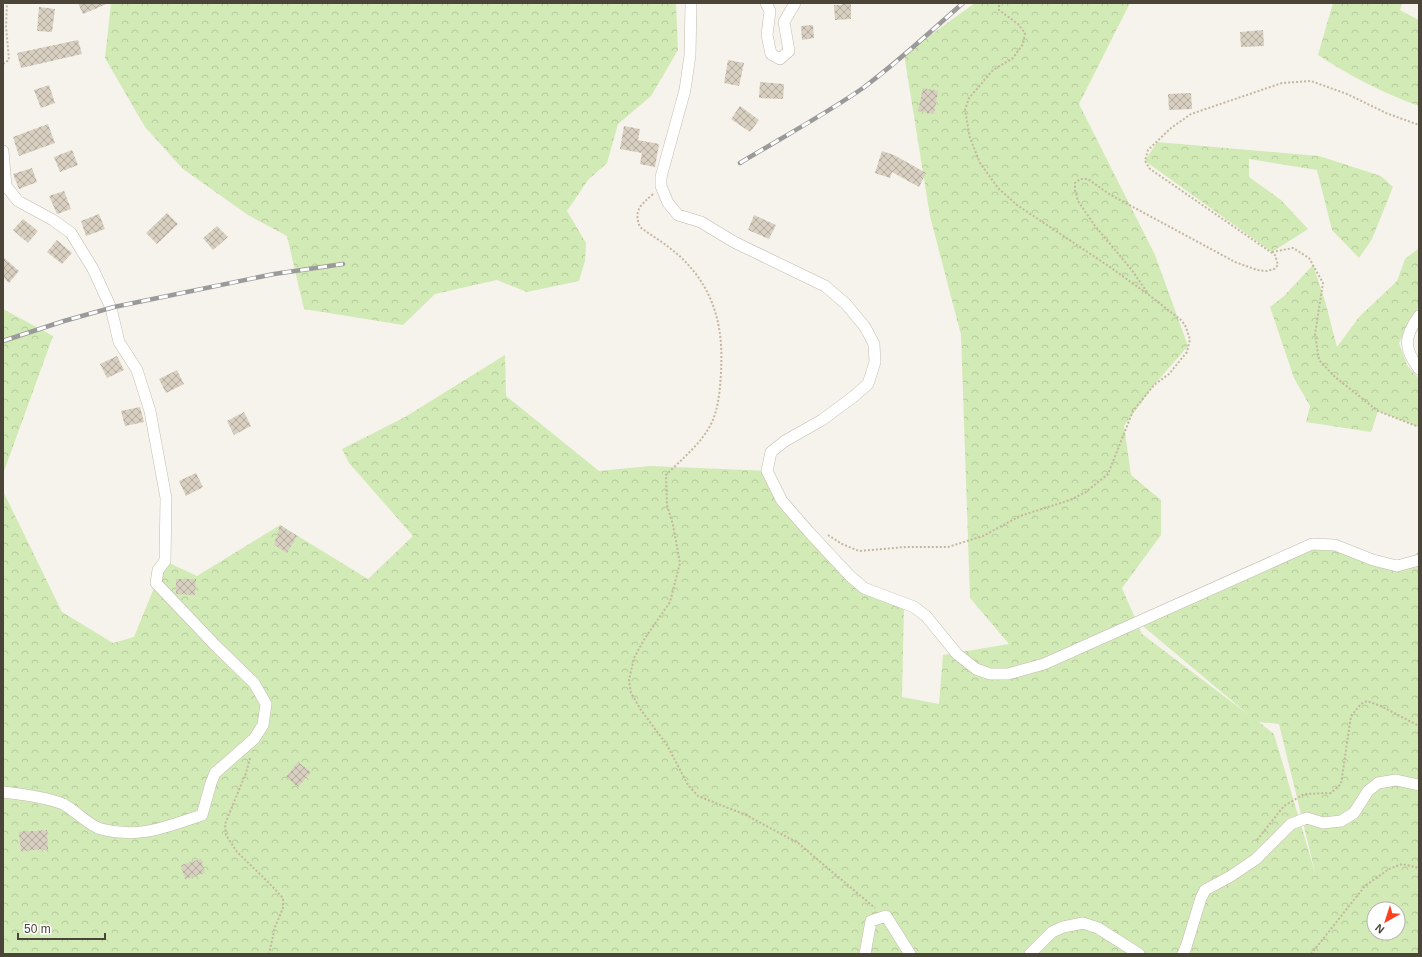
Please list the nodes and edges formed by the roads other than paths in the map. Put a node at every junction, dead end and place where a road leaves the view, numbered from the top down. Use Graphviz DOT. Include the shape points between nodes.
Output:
graph roads {
  1 [pos="691,3"];
  2 [pos="766,3"];
  3 [pos="795,3"];
  4 [pos="3,151"];
  5 [pos="1419,316"];
  6 [pos="1419,369"];
  7 [pos="1419,560"];
  8 [pos="1419,785"];
  9 [pos="3,792"];
  10 [pos="865,954"];
  11 [pos="910,954"];
  12 [pos="1030,954"];
  13 [pos="1139,954"];
  14 [pos="1183,954"];
  1 -- 7 [label="street" via="690,55 685,90 661,177 661,186 668,203 678,215 701,222 734,242 825,286 846,304 866,327 874,344 875,362 868,384 822,420 784,441 770,452 767,471 782,501 864,588 914,607 926,616 957,654 976,669 990,674 1008,674 1044,664 1312,544 1335,545 1373,560 1398,566"];
  2 -- 3 [label="street" via="770,12 766,35 772,54 780,59 789,51 784,22"];
  4 -- 9 [label="street" via="6,186 18,201 71,233 94,269 111,308 119,342 137,370 150,411 166,498 165,561 158,570 156,583 254,683 266,704 263,725 254,739 216,773 202,815 149,832 127,833 99,828 62,804"];
  5 -- 6 [label="street" via="1408,334 1407,349"];
  8 -- 14 [label="street" via="1396,780 1378,783 1368,791 1354,813 1341,821 1324,823 1307,818 1291,824 1256,859 1205,890"];
  10 -- 11 [label="street" via="871,921 886,916"];
  12 -- 13 [label="street" via="1052,932 1083,923 1098,928"];
}
